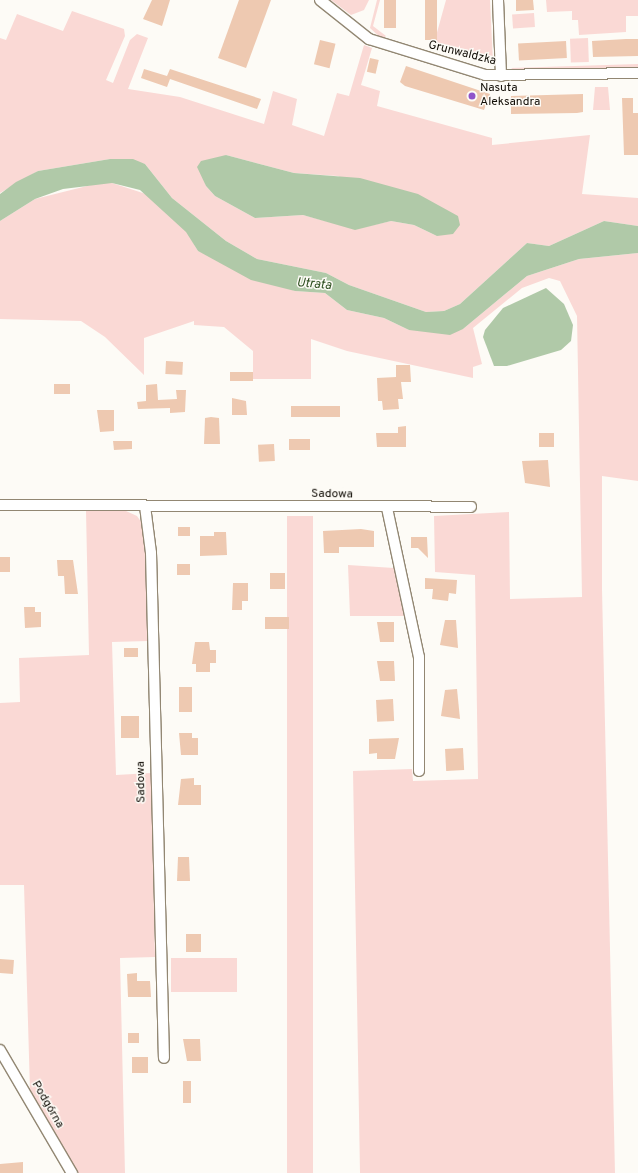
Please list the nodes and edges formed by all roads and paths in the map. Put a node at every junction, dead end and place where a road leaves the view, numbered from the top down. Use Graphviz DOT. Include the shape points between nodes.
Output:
graph roads {
  1 [pos="320,0"];
  2 [pos="498,0"];
  3 [pos="638,73"];
  4 [pos="501,76"];
  5 [pos="0,505"];
  6 [pos="145,506"];
  7 [pos="471,507"];
  8 [pos="386,508"];
  9 [pos="419,771"];
  10 [pos="0,1050"];
  11 [pos="164,1058"];
  12 [pos="72,1173"];
  1 -- 4 [label="street, Grunwaldzka" via="369,39 468,71"];
  2 -- 4 [label="street"];
  3 -- 4 [label="street, Grunwaldzka"];
  5 -- 6 [label="street, Sadowa"];
  6 -- 8 [label="street, Sadowa"];
  6 -- 11 [label="street, Sadowa" via="151,553"];
  7 -- 8 [label="street, Sadowa"];
  8 -- 9 [label="street" via="419,657"];
  10 -- 12 [label="street, Podgórna"];
}
